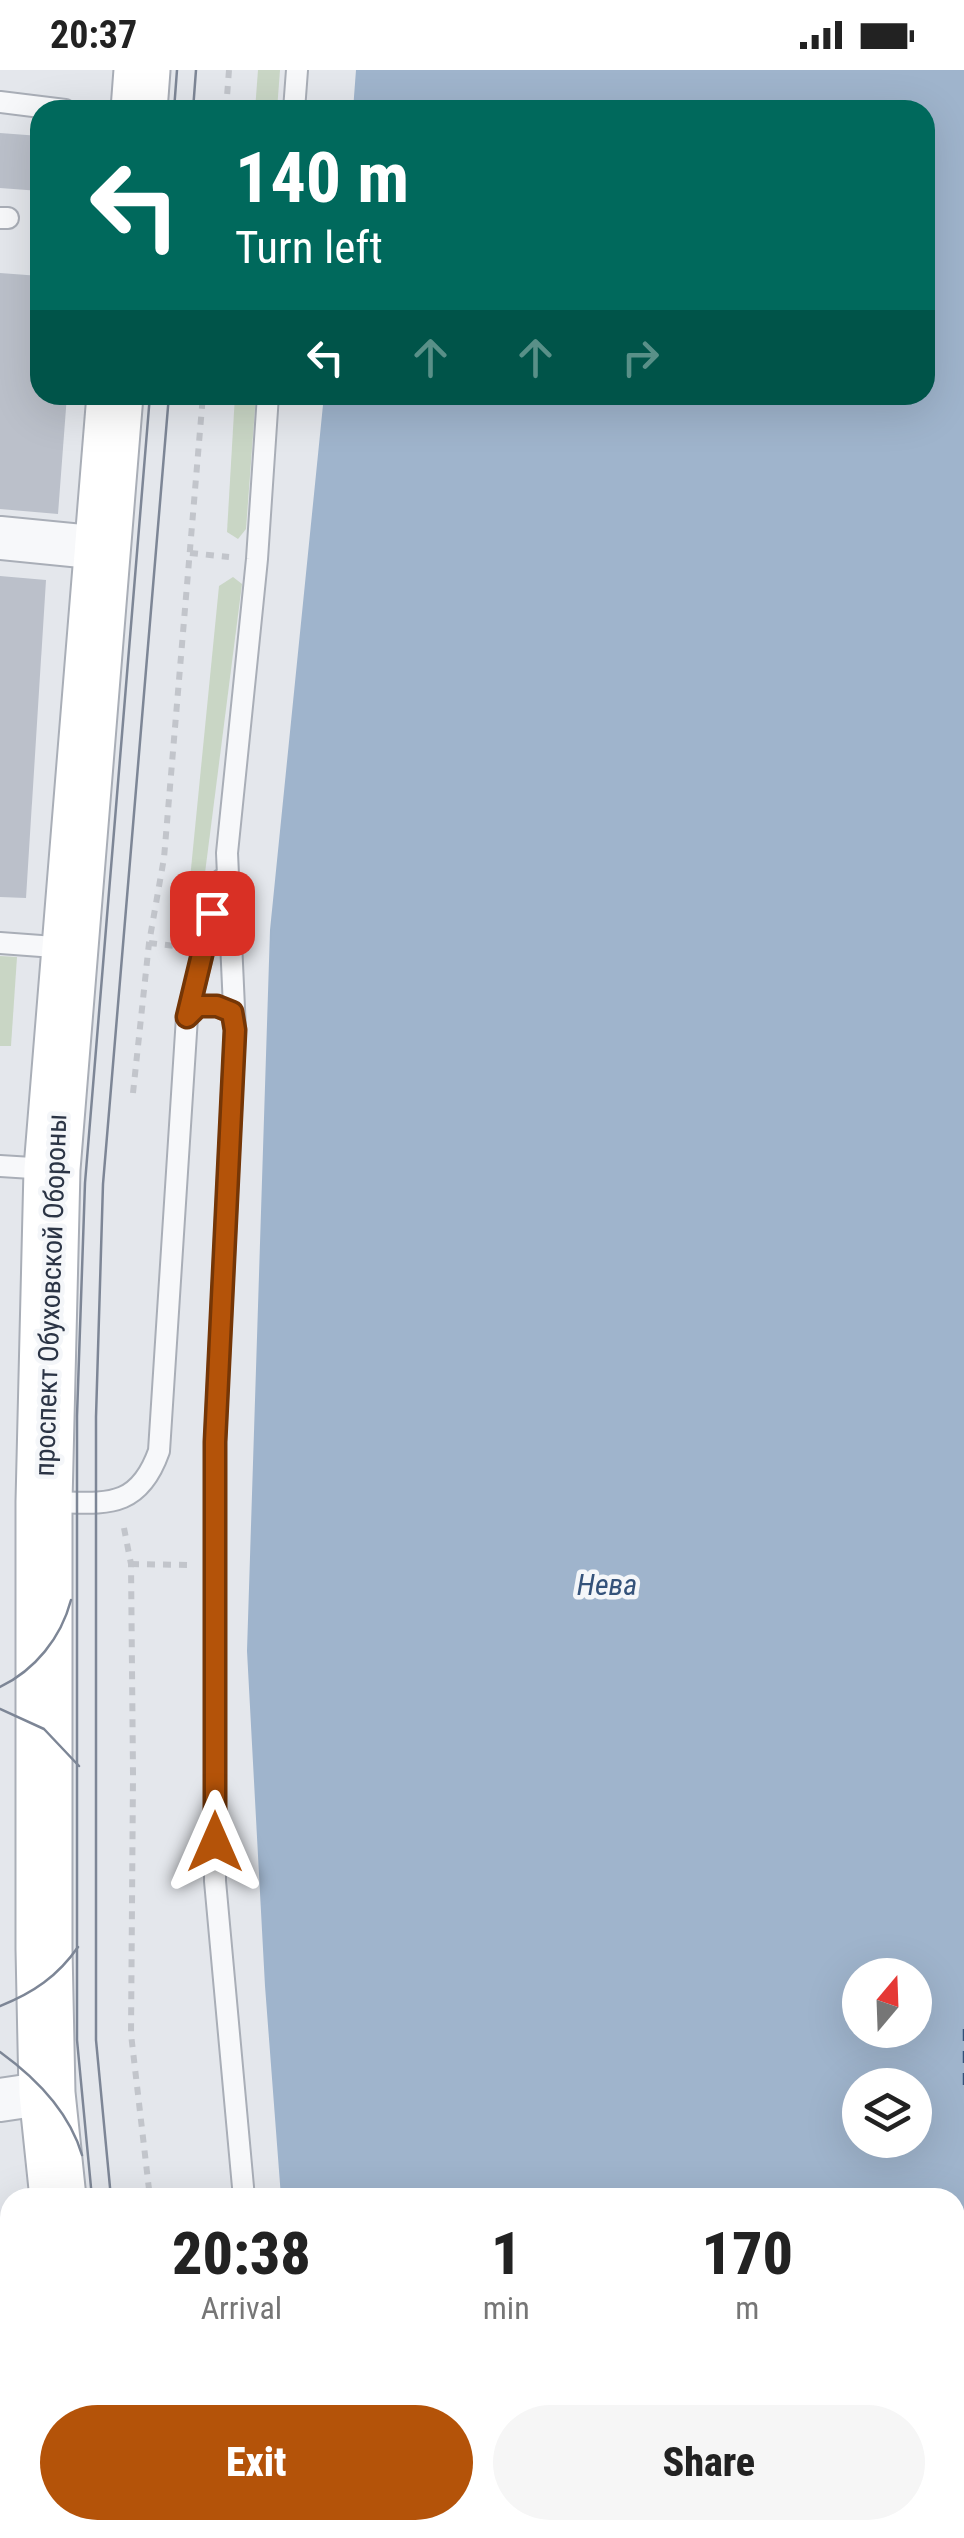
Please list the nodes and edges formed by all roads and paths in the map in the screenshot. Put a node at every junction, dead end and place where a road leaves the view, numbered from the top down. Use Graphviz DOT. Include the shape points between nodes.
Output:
graph roads {
  1 [pos="142,70"];
  2 [pos="229,70"];
  3 [pos="297,70"];
  4 [pos="139,100"];
  5 [pos="227,100"];
  6 [pos="295,100"];
  7 [pos="0,102"];
  8 [pos="30,106"];
  9 [pos="114,405"];
  10 [pos="202,405"];
  11 [pos="267,405"];
  12 [pos="0,538"];
  13 [pos="102,548"];
  14 [pos="190,553"];
  15 [pos="234,557"];
  16 [pos="228,854"];
  17 [pos="0,943"];
  18 [pos="149,943"];
  19 [pos="186,947"];
  20 [pos="68,948"];
  21 [pos="232,1012"];
  22 [pos="187,1017"];
  23 [pos="133,1092"];
  24 [pos="26,1168"];
  25 [pos="120,1501"];
  26 [pos="44,1502"];
  27 [pos="130,1564"];
  28 [pos="177,1565"];
  29 [pos="23,2097"];
  30 [pos="55,2188"];
  31 [pos="149,2188"];
  32 [pos="243,2188"];
  1 -- 4 [label="main road"];
  2 -- 5 [label="path"];
  3 -- 6 [label="lane"];
  7 -- 8 [label="lane"];
  9 -- 13 [label="main road, проспект Обуховской Обороны"];
  10 -- 14 [label="path"];
  11 -- 16 [label="lane"];
  12 -- 13 [label="street"];
  13 -- 20 [label="main road, проспект Обуховской Обороны"];
  14 -- 15 [label="path"];
  14 -- 18 [label="path" via="164,858"];
  16 -- 21 [label="lane"];
  16 -- 22 [label="lane"];
  17 -- 20 [label="lane"];
  18 -- 19 [label="path"];
  18 -- 23 [label="path"];
  20 -- 24 [label="main road, проспект Обуховской Обороны"];
  21 -- 22 [label="lane" via="198,1006"];
  21 -- 32 [label="lane" via="215,1442 214,1881"];
  22 -- 25 [label="lane" via="163,1427 151,1473"];
  24 -- 26 [label="main road, проспект Обуховской Обороны"];
  25 -- 26 [label="lane"];
  25 -- 27 [label="path"];
  26 -- 29 [label="main road, проспект Обуховской Обороны"];
  27 -- 28 [label="path"];
  27 -- 31 [label="path" via="131,2034"];
  29 -- 30 [label="main road, проспект Обуховской Обороны"];
}
